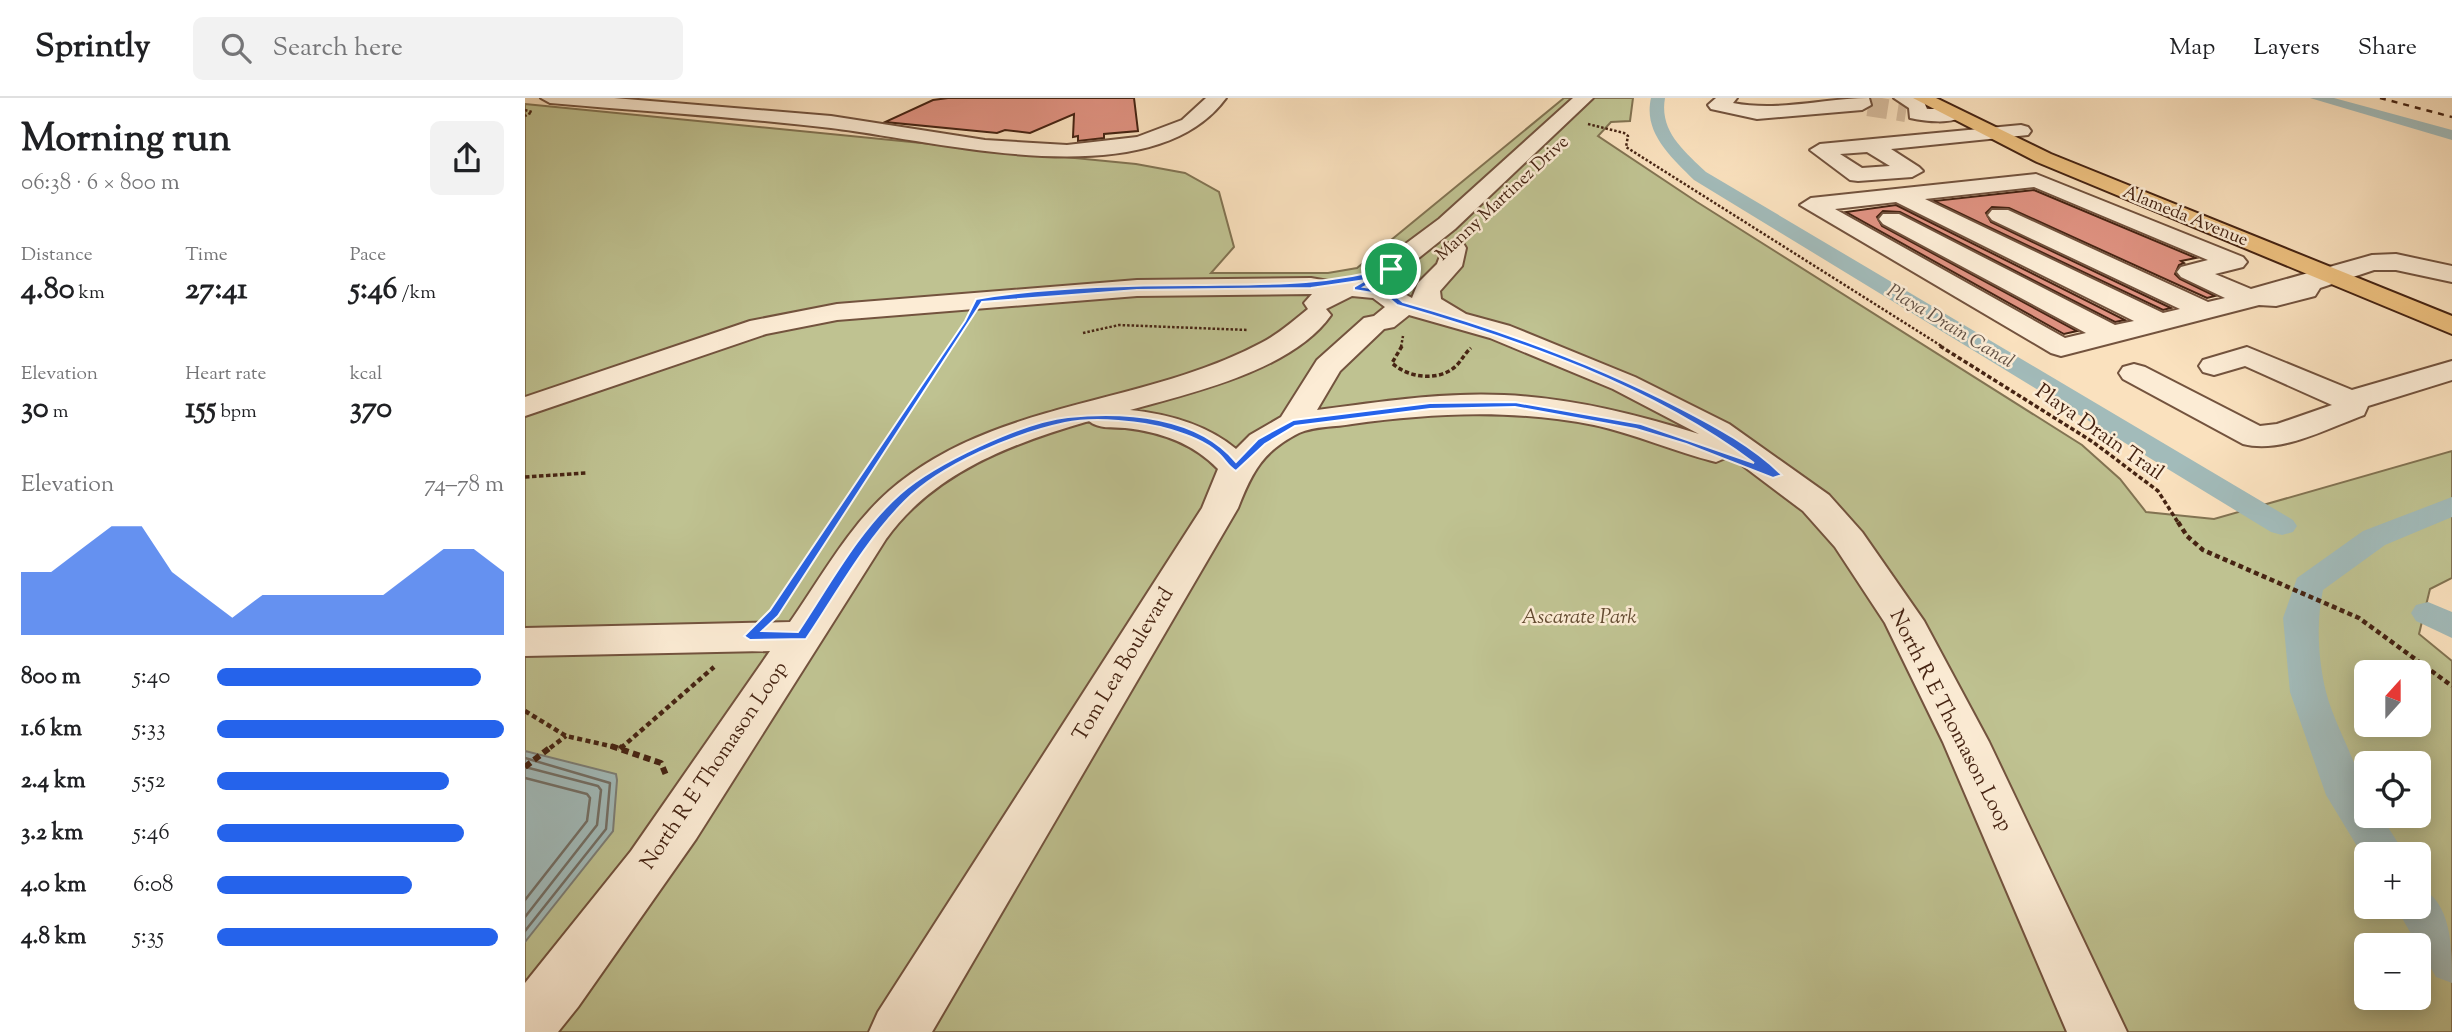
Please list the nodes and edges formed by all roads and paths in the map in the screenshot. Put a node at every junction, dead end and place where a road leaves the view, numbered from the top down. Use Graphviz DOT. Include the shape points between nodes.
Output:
graph roads {
  1 [pos="550,98"];
  2 [pos="1217,98"];
  3 [pos="1584,98"];
  4 [pos="1610,98"];
  5 [pos="1761,98"];
  6 [pos="1872,101"];
  7 [pos="1732,104"];
  8 [pos="1787,104"];
  9 [pos="1912,105"];
  10 [pos="525,110"];
  11 [pos="1973,113"];
  12 [pos="525,116"];
  13 [pos="1551,127"];
  14 [pos="1580,127"];
  15 [pos="1872,146"];
  16 [pos="1494,180"];
  17 [pos="1519,183"];
  18 [pos="1989,185"];
  19 [pos="1944,189"];
  20 [pos="1897,194"];
  21 [pos="1853,199"];
  22 [pos="2027,201"];
  23 [pos="1450,236"];
  24 [pos="2165,261"];
  25 [pos="1391,269"];
  26 [pos="2190,272"];
  27 [pos="2452,274"];
  28 [pos="2332,277"];
  29 [pos="1348,290"];
  30 [pos="2255,298"];
  31 [pos="979,300"];
  32 [pos="1397,300"];
  33 [pos="1314,303"];
  34 [pos="2452,308"];
  35 [pos="2206,311"];
  36 [pos="2161,323"];
  37 [pos="2452,326"];
  38 [pos="1388,328"];
  39 [pos="1254,330"];
  40 [pos="1083,333"];
  41 [pos="1471,333"];
  42 [pos="2112,335"];
  43 [pos="1579,363"];
  44 [pos="2214,366"];
  45 [pos="2452,370"];
  46 [pos="2134,373"];
  47 [pos="2350,401"];
  48 [pos="1515,404"];
  49 [pos="525,407"];
  50 [pos="1067,419"];
  51 [pos="1293,423"];
  52 [pos="1236,468"];
  53 [pos="586,473"];
  54 [pos="1777,475"];
  55 [pos="525,477"];
  56 [pos="750,636"];
  57 [pos="801,636"];
  58 [pos="525,642"];
  59 [pos="2452,686"];
  60 [pos="525,711"];
  61 [pos="566,736"];
  62 [pos="620,749"];
  63 [pos="525,767"];
  64 [pos="664,784"];
  65 [pos="525,1027"];
  66 [pos="899,1032"];
  67 [pos="2097,1032"];
  1 -- 2 [label="street" via="831,122 985,146 1067,151 1141,143 1189,124"];
  3 -- 13 [label="street, Manny Martinez Drive"];
  4 -- 14 [label="street, Manny Martinez Drive"];
  5 -- 7 [label="street" via="1747,108"];
  6 -- 8 [label="street"];
  7 -- 8 [label="street" via="1757,113"];
  9 -- 11 [label="main road, Alameda Avenue"];
  10 -- 12 [label="path" via="532,112"];
  11 -- 15 [label="street"];
  11 -- 28 [label="main road, Alameda Avenue" via="2021,131"];
  11 -- 28 [label="main road, Alameda Avenue" via="2044,158"];
  13 -- 14 [label="street"];
  13 -- 16 [label="street, Manny Martinez Drive"];
  14 -- 17 [label="street, Manny Martinez Drive"];
  14 -- 59 [label="path, Playa Drain Trail" via="1625,133 1626,147 1635,153 2093,442 2158,491 2187,536 2203,550 2359,618"];
  16 -- 17 [label="street"];
  16 -- 23 [label="street, Manny Martinez Drive"];
  17 -- 23 [label="street, Manny Martinez Drive"];
  18 -- 19 [label="street"];
  18 -- 22 [label="street"];
  18 -- 26 [label="street" via="2036,180 2234,262"];
  19 -- 20 [label="street"];
  19 -- 35 [label="street"];
  20 -- 21 [label="street"];
  20 -- 36 [label="street"];
  21 -- 42 [label="street"];
  21 -- 42 [label="street" via="1811,205 2061,347"];
  23 -- 25 [label="street"];
  23 -- 32 [label="street, Manny Martinez Drive"];
  23 -- 41 [label="street" via="1449,265 1427,289 1425,298"];
  24 -- 26 [label="street"];
  25 -- 29 [label="street"];
  25 -- 33 [label="street"];
  26 -- 30 [label="street"];
  27 -- 28 [label="street" via="2396,262 2372,263"];
  28 -- 30 [label="street" via="2276,299"];
  28 -- 34 [label="main road, Alameda Avenue"];
  28 -- 37 [label="main road, Alameda Avenue"];
  29 -- 32 [label="street, North R E Thomason Loop" via="1378,290"];
  29 -- 33 [label="street, North R E Thomason Loop"];
  30 -- 35 [label="street"];
  31 -- 33 [label="street" via="1137,288 1239,288"];
  31 -- 49 [label="street" via="870,307 773,324"];
  31 -- 56 [label="path" via="774,613"];
  32 -- 38 [label="street, Manny Martinez Drive"];
  32 -- 41 [label="street, North R E Thomason Loop"];
  33 -- 38 [label="street" via="1334,324"];
  33 -- 50 [label="street, North R E Thomason Loop" via="1294,336 1243,363 1195,382"];
  35 -- 36 [label="street"];
  36 -- 42 [label="street"];
  38 -- 41 [label="path" via="1404,342 1392,363 1421,375 1452,369"];
  38 -- 51 [label="street, Tom Lea Boulevard" via="1328,366"];
  39 -- 40 [label="path" via="1119,325"];
  41 -- 43 [label="street, North R E Thomason Loop"];
  43 -- 48 [label="street"];
  43 -- 54 [label="street, North R E Thomason Loop" via="1717,431"];
  44 -- 47 [label="street" via="2247,356"];
  45 -- 47 [label="street"];
  46 -- 47 [label="street" via="2255,437 2283,433 2353,408"];
  48 -- 51 [label="street" via="1430,406"];
  48 -- 54 [label="street" via="1638,426"];
  50 -- 52 [label="street" via="1139,419 1172,427 1221,450"];
  50 -- 57 [label="street, North R E Thomason Loop" via="970,453 903,497 877,526"];
  51 -- 52 [label="street, Tom Lea Boulevard" via="1262,442"];
  52 -- 66 [label="street, Tom Lea Boulevard" via="1220,508"];
  53 -- 55 [label="path"];
  54 -- 67 [label="street, North R E Thomason Loop" via="1816,503 1849,540 1904,621 1966,742"];
  56 -- 57 [label="street"];
  56 -- 58 [label="street"];
  56 -- 62 [label="path"];
  57 -- 65 [label="street, North R E Thomason Loop" via="685,816 570,975"];
  60 -- 61 [label="path"];
  61 -- 62 [label="path"];
  61 -- 63 [label="path"];
  62 -- 64 [label="path" via="661,763 666,772"];
}
